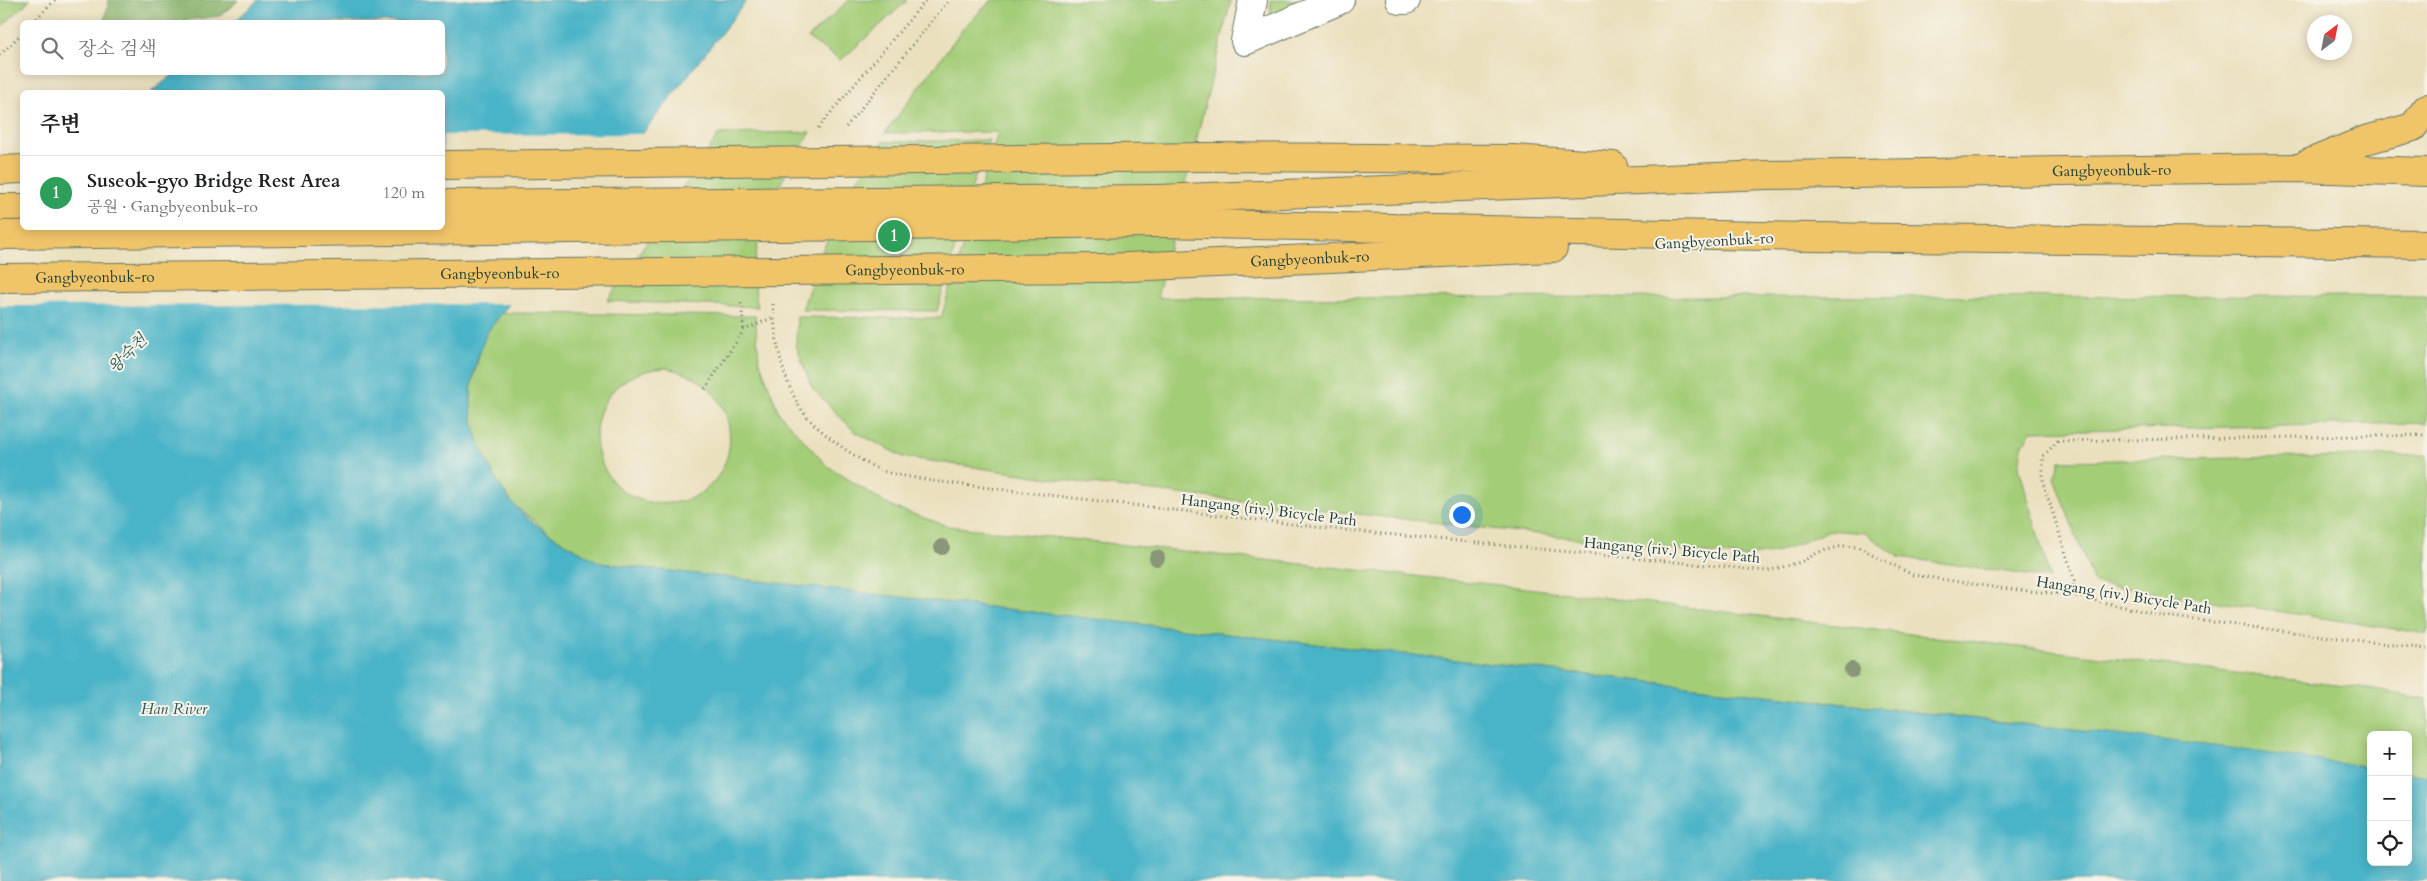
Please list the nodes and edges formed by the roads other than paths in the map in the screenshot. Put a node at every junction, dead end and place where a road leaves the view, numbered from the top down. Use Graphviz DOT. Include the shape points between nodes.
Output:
graph roads {
  1 [pos="1253,0"];
  2 [pos="1340,0"];
  3 [pos="1400,0"];
  4 [pos="1406,0"];
  5 [pos="2427,108"];
  6 [pos="445,165"];
  7 [pos="2296,168"];
  8 [pos="20,169"];
  9 [pos="0,170"];
  10 [pos="2427,172"];
  11 [pos="1767,175"];
  12 [pos="445,204"];
  13 [pos="0,208"];
  14 [pos="20,208"];
  15 [pos="1159,211"];
  16 [pos="445,226"];
  17 [pos="241,230"];
  18 [pos="0,235"];
  19 [pos="1810,237"];
  20 [pos="2427,244"];
  21 [pos="0,278"];
  1 -- 2 [label="lane" via="1245,41"];
  3 -- 4 [label="lane"];
  5 -- 7 [label="highway" via="2413,127 2366,140"];
  6 -- 11 [label="highway, Gangbyeonbuk-ro, bridge" via="1211,157 1513,160"];
  7 -- 10 [label="highway, Gangbyeonbuk-ro"];
  7 -- 11 [label="highway, Gangbyeonbuk-ro"];
  8 -- 9 [label="highway"];
  11 -- 15 [label="highway, Gangbyeonbuk-ro"];
  12 -- 15 [label="highway, Gangbyeonbuk-ro, bridge"];
  13 -- 14 [label="highway"];
  15 -- 16 [label="highway, Gangbyeonbuk-ro, bridge"];
  15 -- 19 [label="highway, Gangbyeonbuk-ro"];
  17 -- 18 [label="highway, Gangbyeonbuk-ro, bridge"];
  19 -- 20 [label="highway, Gangbyeonbuk-ro"];
  19 -- 21 [label="highway, Gangbyeonbuk-ro, bridge" via="1105,268"];
}
